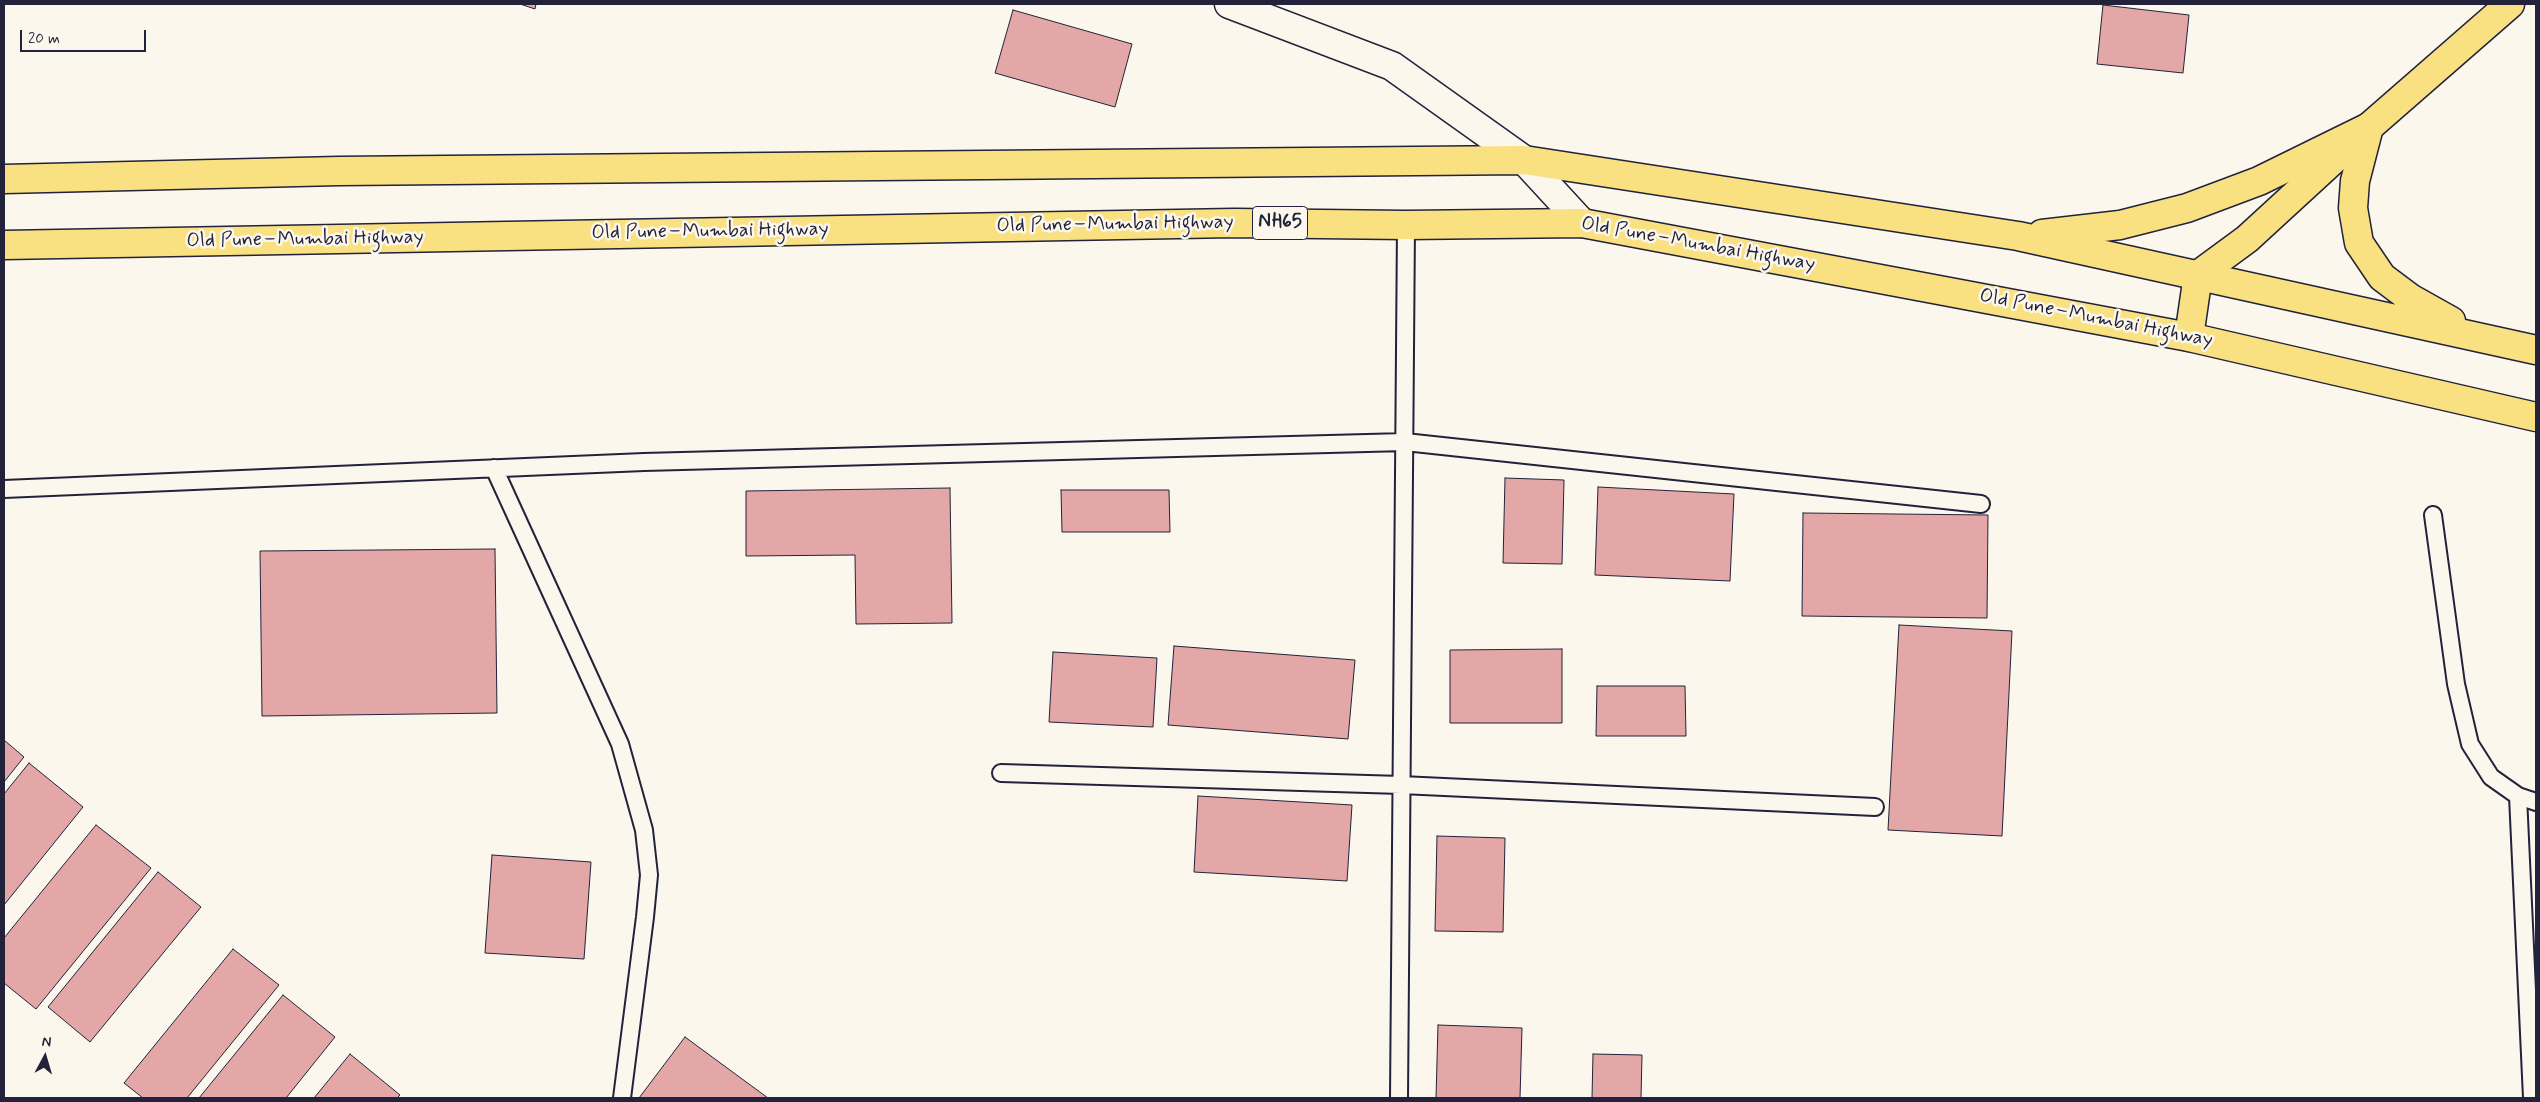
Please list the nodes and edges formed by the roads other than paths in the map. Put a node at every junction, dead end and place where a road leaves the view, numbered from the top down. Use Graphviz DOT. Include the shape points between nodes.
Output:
graph roads {
  1 [pos="1228,4"];
  2 [pos="2510,4"];
  3 [pos="2369,127"];
  4 [pos="1524,160"];
  5 [pos="4,179"];
  6 [pos="1582,223"];
  7 [pos="1406,225"];
  8 [pos="2018,236"];
  9 [pos="4,245"];
  10 [pos="2198,275"];
  11 [pos="2476,335"];
  12 [pos="2189,336"];
  13 [pos="2536,350"];
  14 [pos="2536,417"];
  15 [pos="1405,442"];
  16 [pos="494,468"];
  17 [pos="4,489"];
  18 [pos="1981,504"];
  19 [pos="2433,515"];
  20 [pos="1001,773"];
  21 [pos="1401,785"];
  22 [pos="2518,796"];
  23 [pos="2536,802"];
  24 [pos="1875,807"];
  25 [pos="622,1098"];
  26 [pos="1398,1098"];
  27 [pos="2532,1098"];
  1 -- 4 [label="street" via="1392,66"];
  2 -- 3 [label="main road"];
  3 -- 8 [label="main road" via="2259,182 2187,208 2120,225"];
  3 -- 10 [label="main road" via="2247,239"];
  3 -- 11 [label="main road" via="2355,181 2353,208 2359,243 2382,277 2410,298"];
  4 -- 5 [label="main road" via="339,171"];
  4 -- 6 [label="street"];
  4 -- 8 [label="main road"];
  6 -- 7 [label="main road, Old Pune–Mumbai Highway / NH65"];
  6 -- 12 [label="main road, Old Pune–Mumbai Highway / NH65"];
  7 -- 9 [label="main road, Old Pune–Mumbai Highway / NH65" via="1234,223"];
  7 -- 15 [label="lane"];
  8 -- 10 [label="main road"];
  10 -- 11 [label="main road"];
  10 -- 12 [label="main road"];
  11 -- 13 [label="main road"];
  12 -- 14 [label="main road, Old Pune–Mumbai Highway / NH65"];
  15 -- 16 [label="lane"];
  15 -- 18 [label="lane"];
  15 -- 21 [label="lane"];
  16 -- 17 [label="lane"];
  16 -- 25 [label="lane" via="620,744 644,830 648,875 646,917"];
  19 -- 22 [label="lane" via="2456,684 2470,744 2491,777"];
  20 -- 21 [label="lane"];
  21 -- 24 [label="lane"];
  21 -- 26 [label="lane"];
  22 -- 23 [label="lane"];
  22 -- 27 [label="lane"];
}
